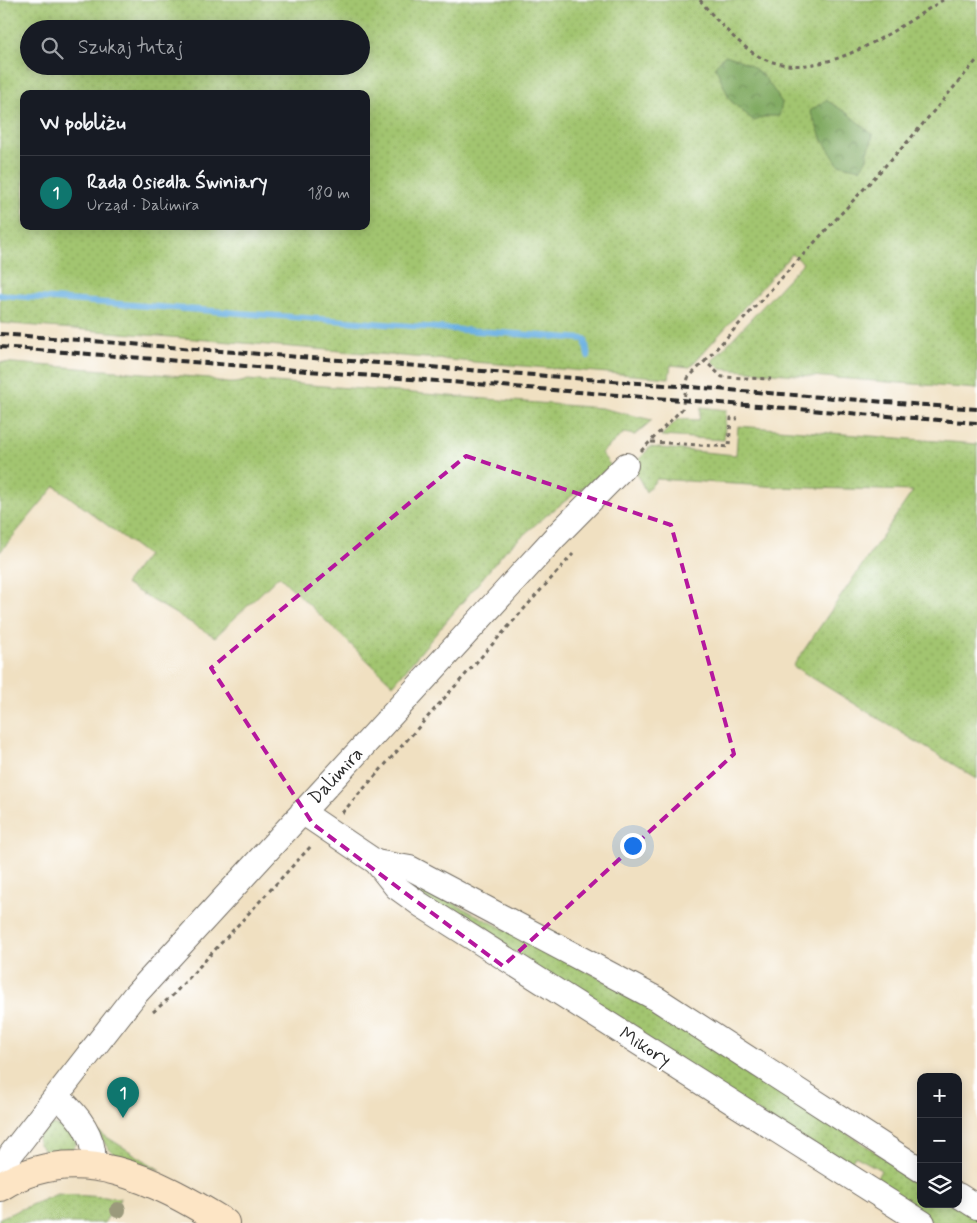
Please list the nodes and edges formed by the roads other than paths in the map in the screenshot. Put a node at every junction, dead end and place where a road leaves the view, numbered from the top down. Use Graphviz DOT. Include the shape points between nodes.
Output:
graph roads {
  1 [pos="626,465"];
  2 [pos="302,812"];
  3 [pos="376,862"];
  4 [pos="58,1096"];
  5 [pos="93,1166"];
  6 [pos="917,1167"];
  7 [pos="3,1185"];
  8 [pos="962,1198"];
  9 [pos="977,1207"];
  10 [pos="225,1223"];
  11 [pos="923,1223"];
  1 -- 2 [label="street, Dalimira" via="556,536"];
  2 -- 3 [label="street, Mikory"];
  2 -- 4 [label="street, Dalimira" via="135,995"];
  3 -- 6 [label="street, Mikory" via="410,868 657,999"];
  3 -- 11 [label="street, Mikory" via="396,887 421,905"];
  4 -- 5 [label="street" via="74,1112 92,1142"];
  4 -- 7 [label="street, Dalimira" via="11,1154 5,1167"];
  5 -- 7 [label="main road" via="52,1168"];
  5 -- 10 [label="main road" via="137,1176 188,1200"];
  8 -- 9 [label="street"];
}
